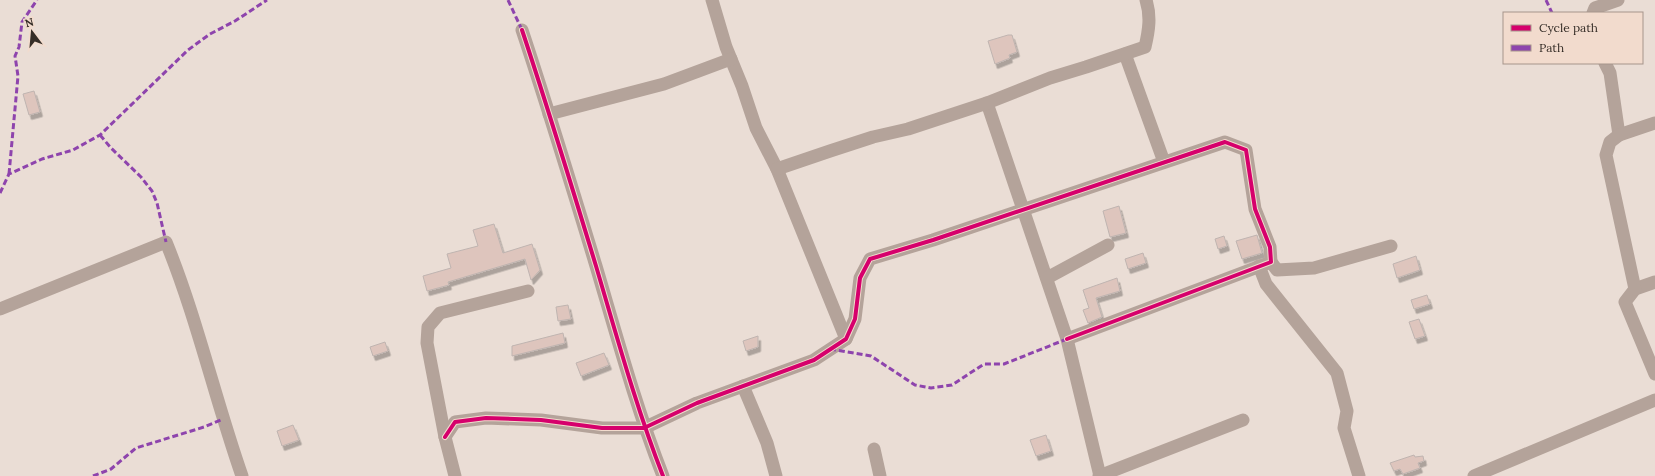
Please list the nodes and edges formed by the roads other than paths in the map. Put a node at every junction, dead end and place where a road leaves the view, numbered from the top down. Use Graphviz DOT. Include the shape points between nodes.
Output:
graph roads {
  1 [pos="712,0"];
  2 [pos="1146,0"];
  3 [pos="1618,0"];
  4 [pos="1593,12"];
  5 [pos="522,30"];
  6 [pos="1125,54"];
  7 [pos="731,59"];
  8 [pos="1606,64"];
  9 [pos="987,102"];
  10 [pos="549,114"];
  11 [pos="1655,123"];
  12 [pos="1619,136"];
  13 [pos="1164,162"];
  14 [pos="777,169"];
  15 [pos="1024,209"];
  16 [pos="1108,245"];
  17 [pos="1391,246"];
  18 [pos="1265,264"];
  19 [pos="1047,278"];
  20 [pos="1655,282"];
  21 [pos="1635,289"];
  22 [pos="528,291"];
  23 [pos="0,309"];
  24 [pos="846,339"];
  25 [pos="1067,339"];
  26 [pos="1655,374"];
  27 [pos="743,386"];
  28 [pos="1655,400"];
  29 [pos="1243,420"];
  30 [pos="644,428"];
  31 [pos="445,437"];
  32 [pos="874,449"];
  33 [pos="242,476"];
  34 [pos="455,476"];
  35 [pos="663,476"];
  36 [pos="776,476"];
  37 [pos="880,476"];
  38 [pos="1100,476"];
  39 [pos="1359,476"];
  40 [pos="1474,476"];
  1 -- 7 [label="street"];
  2 -- 6 [label="street" via="1150,26 1145,47"];
  3 -- 4 [label="street" via="1595,8"];
  5 -- 10 [label="street"];
  6 -- 9 [label="street"];
  6 -- 13 [label="street"];
  7 -- 10 [label="street" via="664,84"];
  7 -- 14 [label="street" via="756,128"];
  8 -- 12 [label="street" via="1610,73"];
  9 -- 14 [label="street"];
  9 -- 15 [label="street"];
  10 -- 30 [label="street"];
  11 -- 12 [label="street"];
  12 -- 21 [label="street" via="1610,142 1606,155"];
  13 -- 15 [label="street"];
  13 -- 18 [label="street" via="1225,142 1246,150 1255,209 1270,247"];
  14 -- 24 [label="street"];
  15 -- 19 [label="street"];
  15 -- 24 [label="street" via="870,258 860,278 855,319"];
  16 -- 19 [label="street"];
  17 -- 18 [label="street" via="1314,268 1277,270"];
  18 -- 25 [label="street"];
  18 -- 39 [label="street" via="1266,284 1337,373 1347,411 1344,428"];
  19 -- 25 [label="street"];
  20 -- 21 [label="street"];
  21 -- 26 [label="street" via="1625,302"];
  22 -- 31 [label="street" via="440,313 428,327 427,343"];
  23 -- 33 [label="street" via="166,242 182,283"];
  24 -- 27 [label="street" via="814,360"];
  25 -- 38 [label="street"];
  27 -- 30 [label="street" via="697,403"];
  27 -- 36 [label="street" via="767,443"];
  28 -- 40 [label="street"];
  29 -- 38 [label="street"];
  30 -- 31 [label="street" via="602,428 541,420 486,418 455,422"];
  30 -- 35 [label="street"];
  31 -- 34 [label="street"];
  32 -- 37 [label="street"];
}
